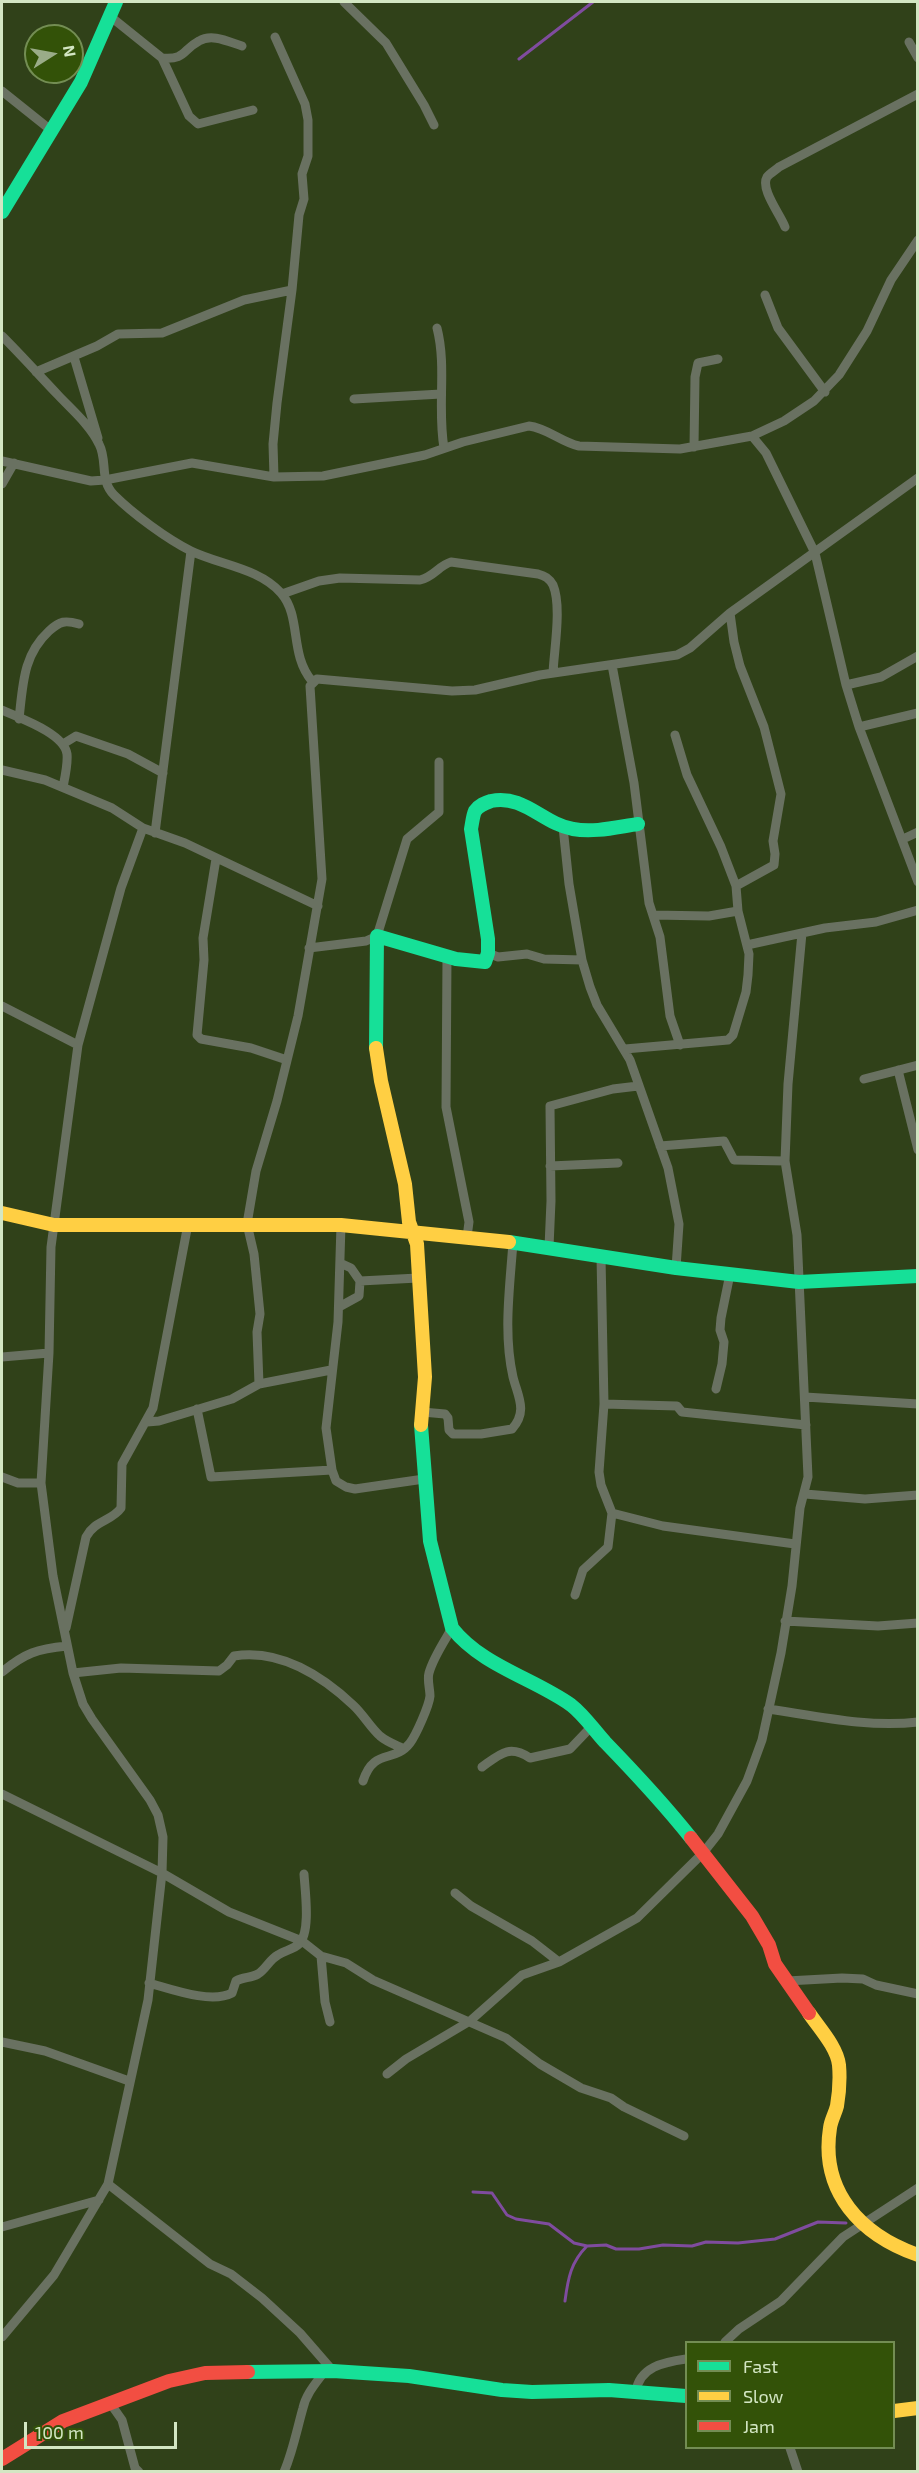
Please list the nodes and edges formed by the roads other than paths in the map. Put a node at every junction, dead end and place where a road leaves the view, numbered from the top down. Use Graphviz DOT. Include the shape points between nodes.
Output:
graph roads {
  1 [pos="116,2"];
  2 [pos="344,2"];
  3 [pos="111,17"];
  4 [pos="275,37"];
  5 [pos="909,42"];
  6 [pos="242,46"];
  7 [pos="162,58"];
  8 [pos="918,58"];
  9 [pos="2,91"];
  10 [pos="918,94"];
  11 [pos="253,110"];
  12 [pos="434,125"];
  13 [pos="52,131"];
  14 [pos="2,212"];
  15 [pos="785,227"];
  16 [pos="918,240"];
  17 [pos="292,290"];
  18 [pos="765,295"];
  19 [pos="437,328"];
  20 [pos="2,336"];
  21 [pos="74,357"];
  22 [pos="718,358"];
  23 [pos="36,372"];
  24 [pos="825,392"];
  25 [pos="441,394"];
  26 [pos="354,399"];
  27 [pos="752,436"];
  28 [pos="99,443"];
  29 [pos="694,447"];
  30 [pos="444,448"];
  31 [pos="2,461"];
  32 [pos="14,464"];
  33 [pos="274,477"];
  34 [pos="918,478"];
  35 [pos="105,480"];
  36 [pos="3,481"];
  37 [pos="191,551"];
  38 [pos="814,553"];
  39 [pos="282,594"];
  40 [pos="730,613"];
  41 [pos="79,624"];
  42 [pos="918,657"];
  43 [pos="612,665"];
  44 [pos="553,673"];
  45 [pos="312,681"];
  46 [pos="846,685"];
  47 [pos="2,710"];
  48 [pos="918,713"];
  49 [pos="19,718"];
  50 [pos="859,727"];
  51 [pos="675,735"];
  52 [pos="63,744"];
  53 [pos="439,762"];
  54 [pos="2,770"];
  55 [pos="163,772"];
  56 [pos="63,787"];
  57 [pos="638,824"];
  58 [pos="563,827"];
  59 [pos="143,828"];
  60 [pos="918,832"];
  61 [pos="155,833"];
  62 [pos="903,839"];
  63 [pos="216,859"];
  64 [pos="918,882"];
  65 [pos="736,886"];
  66 [pos="318,906"];
  67 [pos="918,910"];
  68 [pos="738,911"];
  69 [pos="653,915"];
  70 [pos="802,933"];
  71 [pos="377,936"];
  72 [pos="747,945"];
  73 [pos="309,948"];
  74 [pos="488,953"];
  75 [pos="447,956"];
  76 [pos="582,960"];
  77 [pos="2,1006"];
  78 [pos="78,1045"];
  79 [pos="680,1045"];
  80 [pos="625,1049"];
  81 [pos="287,1060"];
  82 [pos="918,1065"];
  83 [pos="898,1070"];
  84 [pos="864,1079"];
  85 [pos="638,1086"];
  86 [pos="660,1146"];
  87 [pos="918,1150"];
  88 [pos="785,1161"];
  89 [pos="618,1163"];
  90 [pos="550,1166"];
  91 [pos="2,1212"];
  92 [pos="188,1224"];
  93 [pos="247,1224"];
  94 [pos="54,1225"];
  95 [pos="341,1225"];
  96 [pos="413,1232"];
  97 [pos="467,1237"];
  98 [pos="513,1242"];
  99 [pos="549,1247"];
  100 [pos="602,1257"];
  101 [pos="340,1263"];
  102 [pos="676,1268"];
  103 [pos="730,1274"];
  104 [pos="918,1276"];
  105 [pos="418,1278"];
  106 [pos="360,1281"];
  107 [pos="799,1282"];
  108 [pos="339,1307"];
  109 [pos="49,1353"];
  110 [pos="2,1357"];
  111 [pos="331,1370"];
  112 [pos="259,1384"];
  113 [pos="716,1389"];
  114 [pos="805,1397"];
  115 [pos="604,1404"];
  116 [pos="918,1404"];
  117 [pos="196,1409"];
  118 [pos="422,1412"];
  119 [pos="147,1422"];
  120 [pos="806,1425"];
  121 [pos="332,1470"];
  122 [pos="2,1477"];
  123 [pos="424,1479"];
  124 [pos="41,1483"];
  125 [pos="805,1494"];
  126 [pos="918,1495"];
  127 [pos="612,1513"];
  128 [pos="795,1544"];
  129 [pos="575,1595"];
  130 [pos="785,1621"];
  131 [pos="918,1623"];
  132 [pos="452,1628"];
  133 [pos="66,1642"];
  134 [pos="2,1672"];
  135 [pos="73,1673"];
  136 [pos="768,1709"];
  137 [pos="918,1722"];
  138 [pos="591,1727"];
  139 [pos="404,1749"];
  140 [pos="482,1767"];
  141 [pos="363,1782"];
  142 [pos="2,1794"];
  143 [pos="703,1852"];
  144 [pos="162,1873"];
  145 [pos="304,1874"];
  146 [pos="455,1893"];
  147 [pos="302,1941"];
  148 [pos="321,1956"];
  149 [pos="559,1962"];
  150 [pos="787,1981"];
  151 [pos="149,1983"];
  152 [pos="918,1994"];
  153 [pos="470,2021"];
  154 [pos="330,2022"];
  155 [pos="2,2042"];
  156 [pos="387,2074"];
  157 [pos="129,2081"];
  158 [pos="684,2136"];
  159 [pos="108,2184"];
  160 [pos="918,2188"];
  161 [pos="99,2200"];
  162 [pos="864,2223"];
  163 [pos="2,2227"];
  164 [pos="918,2255"];
  165 [pos="2,2337"];
  166 [pos="727,2341"];
  167 [pos="685,2360"];
  168 [pos="329,2371"];
  169 [pos="636,2392"];
  170 [pos="685,2396"];
  171 [pos="110,2403"];
  172 [pos="918,2408"];
  173 [pos="895,2411"];
  174 [pos="790,2449"];
  175 [pos="2,2458"];
  176 [pos="140,2472"];
  177 [pos="284,2472"];
  178 [pos="798,2472"];
  1 -- 3 [label="street"];
  2 -- 12 [label="street" via="386,43"];
  3 -- 7 [label="street"];
  3 -- 13 [label="street"];
  4 -- 17 [label="street" via="305,104 308,120 308,156 302,174 304,199 298,215"];
  5 -- 8 [label="street"];
  6 -- 7 [label="street" via="217,38 200,40 183,56"];
  7 -- 11 [label="street" via="189,116 198,124"];
  9 -- 13 [label="street"];
  10 -- 15 [label="street" via="767,177 766,193"];
  13 -- 14 [label="street"];
  16 -- 24 [label="street" via="891,280 851,358"];
  17 -- 21 [label="street" via="244,300 162,333 118,334"];
  17 -- 33 [label="street" via="273,444"];
  18 -- 24 [label="street" via="778,328"];
  19 -- 25 [label="street"];
  20 -- 23 [label="street"];
  21 -- 23 [label="street"];
  21 -- 28 [label="street"];
  22 -- 29 [label="street" via="698,363 694,377"];
  23 -- 28 [label="street"];
  24 -- 27 [label="street" via="784,421"];
  25 -- 26 [label="street"];
  25 -- 30 [label="street"];
  27 -- 29 [label="street"];
  27 -- 38 [label="street" via="766,453"];
  28 -- 35 [label="street"];
  29 -- 30 [label="street" via="579,446 529,426"];
  30 -- 33 [label="street" via="323,476"];
  31 -- 32 [label="street"];
  32 -- 35 [label="street" via="76,478"];
  32 -- 36 [label="street"];
  33 -- 35 [label="street" via="192,463"];
  34 -- 38 [label="street"];
  35 -- 37 [label="street" via="114,496"];
  37 -- 39 [label="street" via="252,574"];
  37 -- 55 [label="street"];
  38 -- 40 [label="street"];
  38 -- 46 [label="street"];
  39 -- 44 [label="street" via="340,578 420,579 430,577 451,561 538,574 548,578 554,587"];
  39 -- 45 [label="street" via="293,618 302,669"];
  40 -- 43 [label="street" via="677,655"];
  40 -- 65 [label="street" via="740,666 764,728 781,794 773,841 774,865"];
  41 -- 49 [label="street" via="58,623 31,652"];
  42 -- 46 [label="street" via="881,676"];
  43 -- 44 [label="street"];
  43 -- 57 [label="street"];
  44 -- 45 [label="street" via="498,686 452,691"];
  45 -- 66 [label="street" via="309,686 322,859"];
  46 -- 50 [label="street"];
  47 -- 49 [label="street"];
  48 -- 50 [label="street"];
  49 -- 52 [label="street"];
  50 -- 62 [label="street"];
  51 -- 65 [label="street" via="687,775"];
  52 -- 55 [label="street" via="76,736 128,754"];
  52 -- 56 [label="street" via="67,752"];
  53 -- 71 [label="street" via="439,812 407,839"];
  54 -- 56 [label="street"];
  55 -- 61 [label="street"];
  56 -- 59 [label="street" via="112,808"];
  57 -- 58 [label="street" via="594,830"];
  57 -- 69 [label="street"];
  58 -- 74 [label="street" via="518,802 483,803 475,811 472,836"];
  58 -- 76 [label="street"];
  59 -- 61 [label="street"];
  59 -- 78 [label="street" via="121,888"];
  60 -- 62 [label="street"];
  61 -- 63 [label="street"];
  62 -- 64 [label="street"];
  63 -- 66 [label="street"];
  63 -- 81 [label="street" via="203,938 197,1035"];
  65 -- 68 [label="street"];
  66 -- 73 [label="street"];
  67 -- 70 [label="street" via="876,922"];
  68 -- 69 [label="street" via="709,916"];
  68 -- 72 [label="street"];
  69 -- 79 [label="street" via="660,937 670,1016"];
  70 -- 72 [label="street"];
  70 -- 88 [label="street"];
  71 -- 73 [label="street" via="366,941"];
  71 -- 75 [label="street"];
  71 -- 96 [label="street" via="378,1067 397,1142"];
  72 -- 79 [label="street" via="746,992 731,1038"];
  73 -- 81 [label="street"];
  74 -- 75 [label="street" via="482,962"];
  74 -- 76 [label="street" via="498,957 527,954 544,959"];
  75 -- 97 [label="street" via="446,1107 469,1222"];
  76 -- 80 [label="street" via="597,1005"];
  77 -- 78 [label="street"];
  78 -- 94 [label="street"];
  79 -- 80 [label="street"];
  80 -- 85 [label="street"];
  81 -- 93 [label="street" via="256,1172"];
  82 -- 83 [label="street"];
  83 -- 84 [label="street"];
  83 -- 87 [label="street"];
  85 -- 86 [label="street"];
  85 -- 90 [label="street" via="549,1106"];
  86 -- 88 [label="street" via="724,1142 734,1160"];
  86 -- 102 [label="street" via="679,1224"];
  88 -- 107 [label="street" via="797,1235"];
  89 -- 90 [label="street"];
  90 -- 99 [label="street"];
  91 -- 94 [label="street"];
  92 -- 93 [label="street"];
  92 -- 94 [label="street"];
  92 -- 119 [label="street" via="153,1408"];
  93 -- 95 [label="street"];
  93 -- 112 [label="street" via="260,1314 256,1332"];
  94 -- 109 [label="street"];
  95 -- 96 [label="street"];
  95 -- 101 [label="street"];
  96 -- 97 [label="street"];
  96 -- 105 [label="street"];
  97 -- 98 [label="street"];
  98 -- 99 [label="street"];
  98 -- 118 [label="street" via="508,1342 520,1419 512,1429 453,1434 444,1414"];
  99 -- 100 [label="street"];
  100 -- 102 [label="street"];
  100 -- 115 [label="street"];
  101 -- 106 [label="street" via="351,1268"];
  101 -- 108 [label="street"];
  102 -- 103 [label="street"];
  103 -- 107 [label="street"];
  103 -- 113 [label="street" via="721,1318 724,1342"];
  104 -- 107 [label="street"];
  105 -- 106 [label="street"];
  105 -- 118 [label="street" via="425,1377"];
  106 -- 108 [label="street" via="359,1296"];
  107 -- 114 [label="street"];
  108 -- 111 [label="street"];
  109 -- 110 [label="street"];
  109 -- 124 [label="street"];
  111 -- 112 [label="street"];
  111 -- 121 [label="street" via="326,1428"];
  112 -- 117 [label="street" via="232,1399"];
  114 -- 116 [label="street"];
  114 -- 120 [label="street"];
  115 -- 120 [label="street" via="677,1406 682,1412"];
  115 -- 127 [label="street" via="599,1472"];
  117 -- 119 [label="street"];
  117 -- 121 [label="street" via="211,1477"];
  118 -- 123 [label="street"];
  119 -- 133 [label="street" via="122,1464 119,1512 96,1524 86,1537 69,1604"];
  120 -- 125 [label="street"];
  121 -- 123 [label="street" via="336,1481 355,1489"];
  122 -- 124 [label="street" via="18,1483"];
  123 -- 132 [label="street" via="430,1541"];
  124 -- 133 [label="street" via="52,1576"];
  125 -- 126 [label="street" via="865,1499"];
  125 -- 128 [label="street"];
  127 -- 128 [label="street" via="663,1526"];
  127 -- 129 [label="street" via="608,1547 584,1570"];
  128 -- 130 [label="street"];
  130 -- 131 [label="street" via="878,1626"];
  130 -- 136 [label="street"];
  132 -- 138 [label="street" via="513,1674 572,1706"];
  132 -- 139 [label="street" via="429,1675 430,1699"];
  133 -- 134 [label="street" via="30,1652"];
  133 -- 135 [label="street"];
  135 -- 139 [label="street" via="122,1668 219,1671 234,1656 269,1655 334,1688 379,1735"];
  135 -- 144 [label="street" via="83,1704 158,1815 163,1837"];
  136 -- 137 [label="street" via="853,1721"];
  136 -- 143 [label="street" via="747,1781 718,1834"];
  138 -- 140 [label="street" via="570,1749 530,1758 518,1750 507,1751"];
  138 -- 143 [label="street"];
  139 -- 141 [label="street" via="376,1760 367,1769"];
  142 -- 144 [label="street"];
  143 -- 149 [label="street" via="637,1918"];
  143 -- 150 [label="street" via="752,1916"];
  144 -- 147 [label="street" via="229,1912"];
  144 -- 151 [label="street"];
  145 -- 147 [label="street" via="306,1930"];
  146 -- 149 [label="street"];
  147 -- 148 [label="street"];
  147 -- 151 [label="street" via="277,1955 264,1971 236,1981 232,1993 225,1996 186,1994"];
  148 -- 153 [label="street" via="346,1963 373,1980"];
  148 -- 154 [label="street"];
  149 -- 153 [label="street" via="522,1975"];
  150 -- 152 [label="street" via="862,1979"];
  150 -- 162 [label="street" via="839,2064 837,2106 830,2125 827,2155 833,2181 855,2217"];
  151 -- 157 [label="street"];
  153 -- 156 [label="street"];
  153 -- 158 [label="street" via="506,2038 581,2088 611,2098"];
  155 -- 157 [label="street" via="45,2051"];
  157 -- 159 [label="street"];
  159 -- 161 [label="street"];
  159 -- 168 [label="street" via="210,2264 231,2274 262,2298 300,2333"];
  160 -- 162 [label="street"];
  161 -- 163 [label="street"];
  161 -- 165 [label="street" via="54,2275"];
  162 -- 164 [label="street" via="875,2235"];
  162 -- 166 [label="street" via="832,2246 781,2301"];
  167 -- 169 [label="street" via="651,2368 641,2375"];
  168 -- 169 [label="street" via="409,2376 512,2391"];
  168 -- 171 [label="street" via="196,2374"];
  168 -- 177 [label="street" via="307,2396"];
  169 -- 170 [label="street"];
  171 -- 175 [label="street" via="63,2421"];
  171 -- 176 [label="street" via="122,2420 135,2468"];
  172 -- 173 [label="street"];
  174 -- 178 [label="street"];
}
